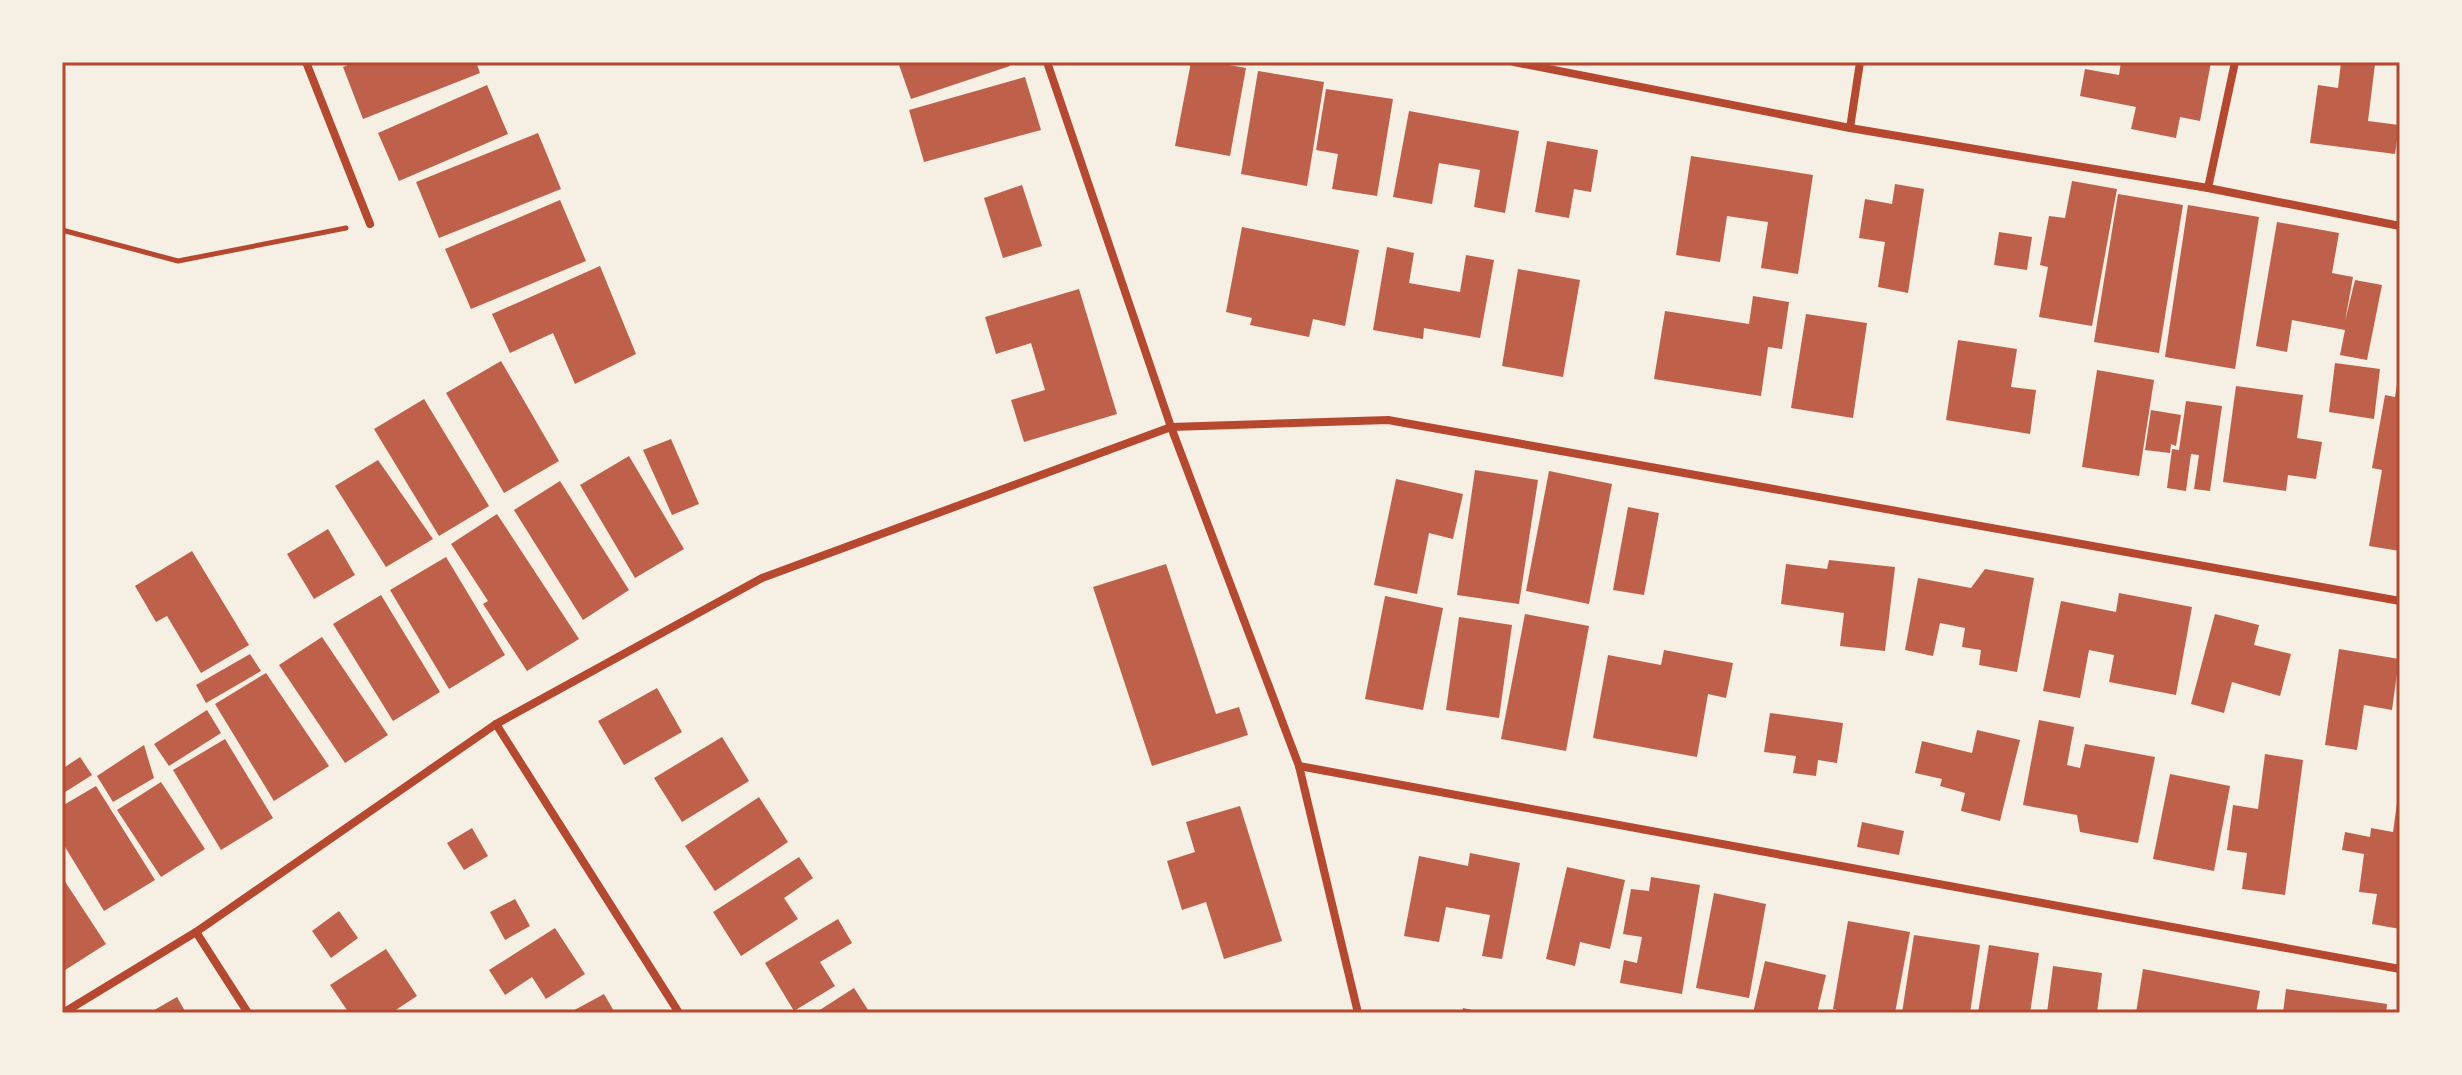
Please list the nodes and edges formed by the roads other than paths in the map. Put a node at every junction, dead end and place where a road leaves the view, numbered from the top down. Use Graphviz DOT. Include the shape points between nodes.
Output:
graph roads {
  1 [pos="306,62"];
  2 [pos="1047,62"];
  3 [pos="1514,62"];
  4 [pos="1860,62"];
  5 [pos="2235,62"];
  6 [pos="1850,128"];
  7 [pos="2208,188"];
  8 [pos="370,224"];
  9 [pos="2400,226"];
  10 [pos="1171,427"];
  11 [pos="2400,601"];
  12 [pos="496,724"];
  13 [pos="1299,766"];
  14 [pos="196,932"];
  15 [pos="2400,969"];
  16 [pos="63,1013"];
  17 [pos="248,1013"];
  18 [pos="679,1013"];
  19 [pos="1358,1013"];
  1 -- 8 [label="street"];
  2 -- 10 [label="street"];
  3 -- 6 [label="street"];
  4 -- 6 [label="street"];
  5 -- 7 [label="street"];
  6 -- 7 [label="street"];
  7 -- 9 [label="street"];
  10 -- 11 [label="street" via="1388,420"];
  10 -- 12 [label="street" via="762,578"];
  10 -- 13 [label="street"];
  12 -- 14 [label="street"];
  12 -- 18 [label="street"];
  13 -- 15 [label="street"];
  13 -- 19 [label="street"];
  14 -- 16 [label="street"];
  14 -- 17 [label="street"];
}
